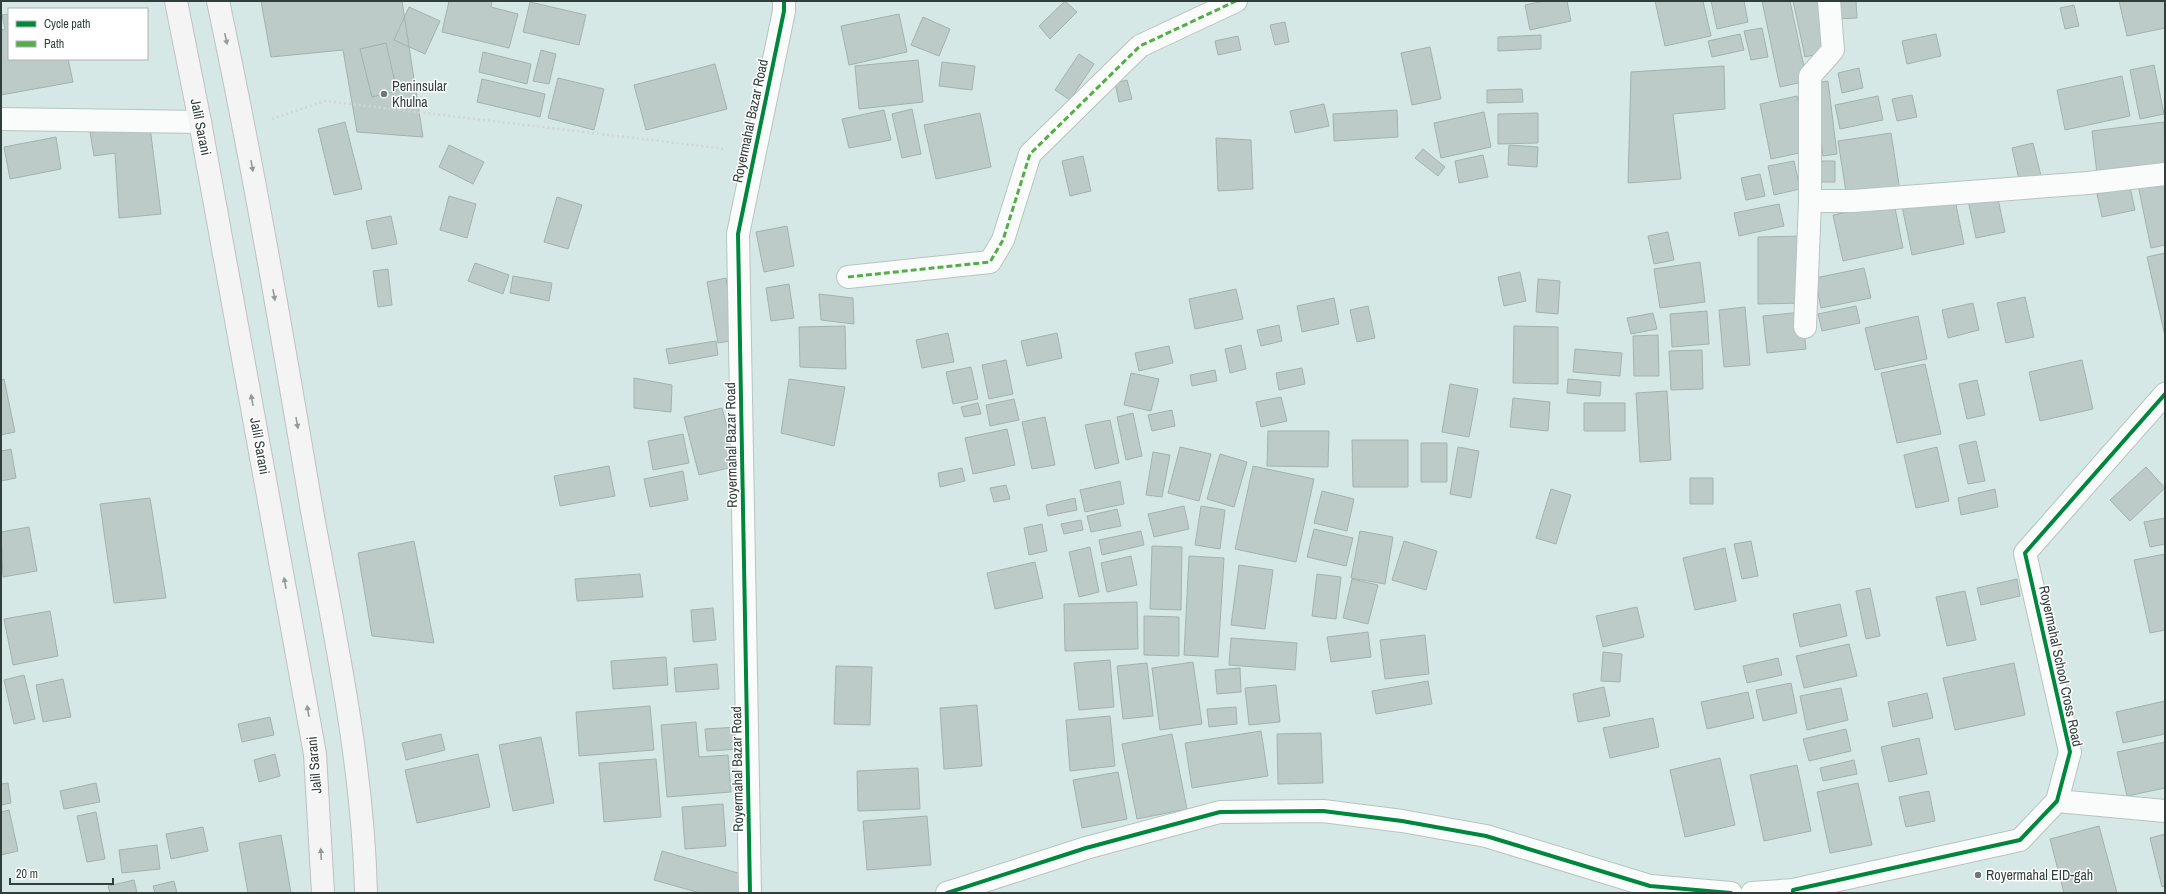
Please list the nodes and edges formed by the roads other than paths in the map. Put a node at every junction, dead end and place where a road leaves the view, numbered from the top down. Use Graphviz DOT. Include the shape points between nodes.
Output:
graph roads {
  1 [pos="176,1"];
  2 [pos="218,1"];
  3 [pos="784,1"];
  4 [pos="1236,1"];
  5 [pos="1829,1"];
  6 [pos="1,119"];
  7 [pos="200,122"];
  8 [pos="2165,174"];
  9 [pos="1810,201"];
  10 [pos="848,277"];
  11 [pos="1805,327"];
  12 [pos="2165,394"];
  13 [pos="2057,801"];
  14 [pos="2165,811"];
  15 [pos="1793,892"];
  16 [pos="323,893"];
  17 [pos="366,893"];
  18 [pos="750,893"];
  19 [pos="947,893"];
  20 [pos="1731,893"];
  21 [pos="1752,893"];
  1 -- 7 [label="main road, Jalil Sarani"];
  2 -- 17 [label="main road, one-way" via="245,128 352,738"];
  3 -- 18 [label="street, Royermahal Bazar Road" via="738,234"];
  4 -- 10 [label="street" via="1140,46 1030,154 1003,240 990,262"];
  5 -- 9 [label="street" via="1833,50 1810,76"];
  6 -- 7 [label="street"];
  16 -- 7 [label="main road, Jalil Sarani, one-way" via="316,754"];
  8 -- 9 [label="street" via="2088,183 1900,198"];
  9 -- 11 [label="street"];
  12 -- 13 [label="street, Royermahal School Cross Road" via="2025,553 2070,752"];
  13 -- 14 [label="street"];
  13 -- 15 [label="street, Royermahal School Cross Road" via="2020,840"];
  15 -- 21 [label="street, Royermahal School Cross Road"];
  19 -- 20 [label="street" via="1086,848 1220,812 1323,811 1402,821 1486,836 1650,886"];
}
